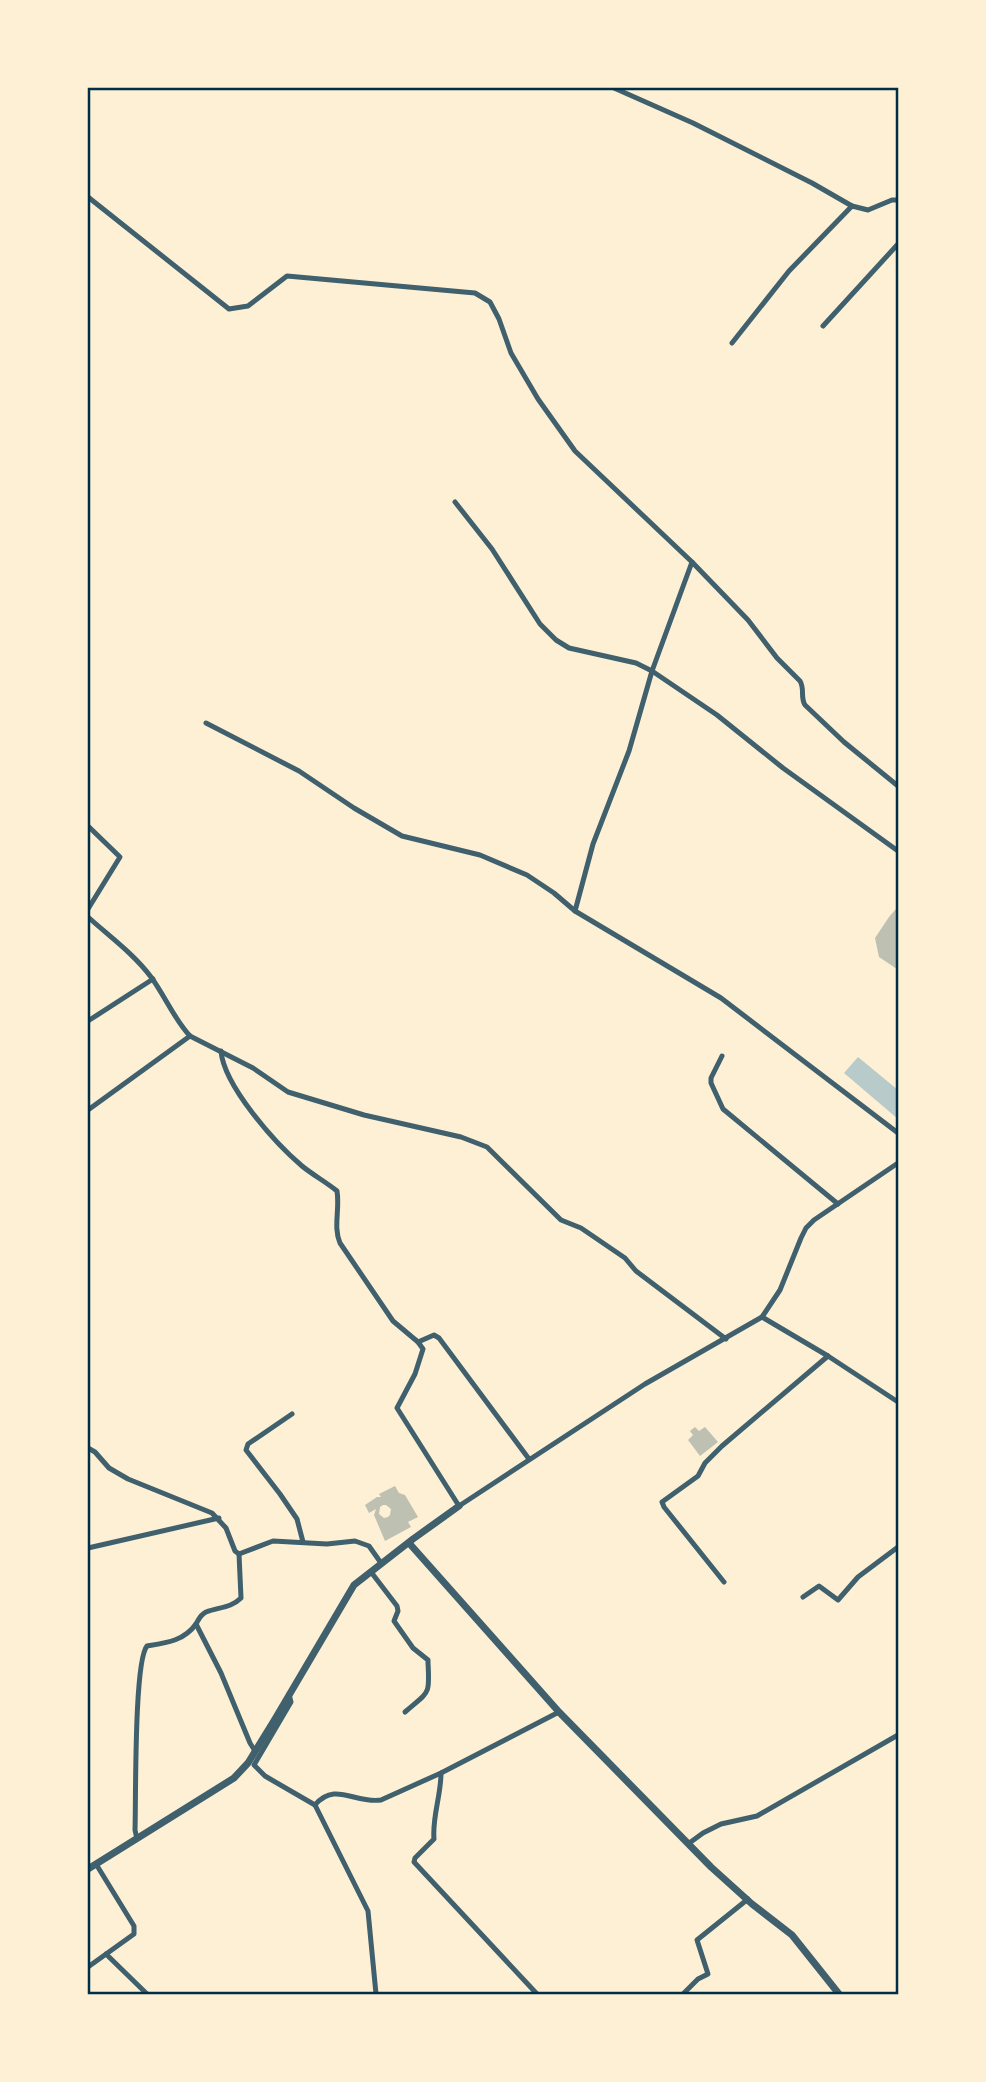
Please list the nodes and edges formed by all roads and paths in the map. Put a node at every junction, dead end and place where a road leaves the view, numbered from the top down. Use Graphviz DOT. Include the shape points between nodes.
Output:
graph roads {
  1 [pos="614,88"];
  2 [pos="88,197"];
  3 [pos="898,200"];
  4 [pos="852,206"];
  5 [pos="898,244"];
  6 [pos="823,326"];
  7 [pos="732,343"];
  8 [pos="455,502"];
  9 [pos="692,562"];
  10 [pos="652,671"];
  11 [pos="206,723"];
  12 [pos="898,786"];
  13 [pos="88,826"];
  14 [pos="898,851"];
  15 [pos="88,909"];
  16 [pos="575,911"];
  17 [pos="88,917"];
  18 [pos="153,979"];
  19 [pos="88,1021"];
  20 [pos="190,1036"];
  21 [pos="221,1051"];
  22 [pos="722,1056"];
  23 [pos="88,1110"];
  24 [pos="898,1133"];
  25 [pos="898,1163"];
  26 [pos="838,1204"];
  27 [pos="762,1317"];
  28 [pos="726,1339"];
  29 [pos="418,1342"];
  30 [pos="828,1356"];
  31 [pos="898,1402"];
  32 [pos="292,1414"];
  33 [pos="88,1448"];
  34 [pos="529,1459"];
  35 [pos="458,1506"];
  36 [pos="219,1518"];
  37 [pos="303,1542"];
  38 [pos="409,1543"];
  39 [pos="898,1547"];
  40 [pos="88,1548"];
  41 [pos="239,1554"];
  42 [pos="381,1563"];
  43 [pos="372,1572"];
  44 [pos="724,1582"];
  45 [pos="803,1597"];
  46 [pos="196,1624"];
  47 [pos="289,1693"];
  48 [pos="405,1712"];
  49 [pos="559,1712"];
  50 [pos="898,1735"];
  51 [pos="256,1751"];
  52 [pos="441,1773"];
  53 [pos="315,1805"];
  54 [pos="137,1839"];
  55 [pos="688,1844"];
  56 [pos="96,1864"];
  57 [pos="88,1869"];
  58 [pos="748,1899"];
  59 [pos="106,1954"];
  60 [pos="88,1967"];
  61 [pos="147,1994"];
  62 [pos="376,1994"];
  63 [pos="537,1994"];
  64 [pos="683,1994"];
  65 [pos="839,1994"];
  1 -- 4 [label="street"];
  2 -- 9 [label="street" via="229,309 248,306 287,276 475,293 490,302 511,353 575,451"];
  3 -- 4 [label="street" via="868,209"];
  4 -- 7 [label="street" via="789,271"];
  5 -- 6 [label="street"];
  8 -- 10 [label="street" via="556,640 569,648"];
  9 -- 10 [label="street"];
  9 -- 12 [label="street" via="800,681 805,705"];
  10 -- 14 [label="street"];
  10 -- 16 [label="street"];
  11 -- 16 [label="street" via="299,771 402,836 480,855 527,875"];
  13 -- 15 [label="street" via="120,857"];
  16 -- 24 [label="street" via="721,998"];
  17 -- 18 [label="street"];
  18 -- 19 [label="street"];
  18 -- 20 [label="street"];
  20 -- 21 [label="street"];
  20 -- 23 [label="street"];
  21 -- 28 [label="street" via="288,1092 487,1147 561,1220 625,1258"];
  21 -- 29 [label="street" via="222,1062 254,1115 299,1164 337,1191 340,1243 393,1321"];
  22 -- 26 [label="street" via="710,1078 723,1109"];
  25 -- 26 [label="street"];
  26 -- 27 [label="street" via="806,1228 780,1290"];
  27 -- 28 [label="street"];
  27 -- 30 [label="street"];
  28 -- 34 [label="street" via="645,1384"];
  29 -- 34 [label="street" via="434,1335 439,1338"];
  29 -- 35 [label="street" via="423,1352 397,1408"];
  30 -- 31 [label="street"];
  30 -- 44 [label="street" via="722,1446 698,1476 662,1502"];
  32 -- 37 [label="street" via="246,1450 297,1519"];
  33 -- 36 [label="street" via="128,1479"];
  34 -- 35 [label="street"];
  35 -- 38 [label="street"];
  36 -- 40 [label="street"];
  36 -- 41 [label="street"];
  37 -- 41 [label="street" via="273,1541"];
  37 -- 42 [label="street" via="355,1541 369,1546"];
  38 -- 42 [label="street"];
  38 -- 49 [label="street"];
  39 -- 45 [label="street" via="858,1577 838,1600 819,1586"];
  41 -- 46 [label="street" via="241,1598 235,1605 204,1613"];
  42 -- 43 [label="street"];
  43 -- 47 [label="street" via="354,1586"];
  43 -- 48 [label="street" via="397,1606 394,1621 428,1660 429,1688"];
  46 -- 51 [label="street"];
  46 -- 54 [label="street" via="172,1642 147,1646 141,1657"];
  47 -- 51 [label="street"];
  47 -- 53 [label="street" via="291,1702 254,1765"];
  49 -- 52 [label="street"];
  49 -- 55 [label="street"];
  50 -- 55 [label="street" via="757,1816 721,1824"];
  51 -- 54 [label="street" via="227,1784"];
  52 -- 53 [label="street" via="382,1800 331,1793"];
  52 -- 63 [label="street" via="434,1839 414,1861"];
  53 -- 62 [label="street" via="368,1911"];
  54 -- 56 [label="street"];
  55 -- 58 [label="street"];
  56 -- 57 [label="street"];
  56 -- 59 [label="street" via="134,1926 134,1934"];
  58 -- 64 [label="street" via="697,1940 708,1974"];
  58 -- 65 [label="street" via="792,1935"];
  59 -- 60 [label="street"];
  59 -- 61 [label="street"];
}
